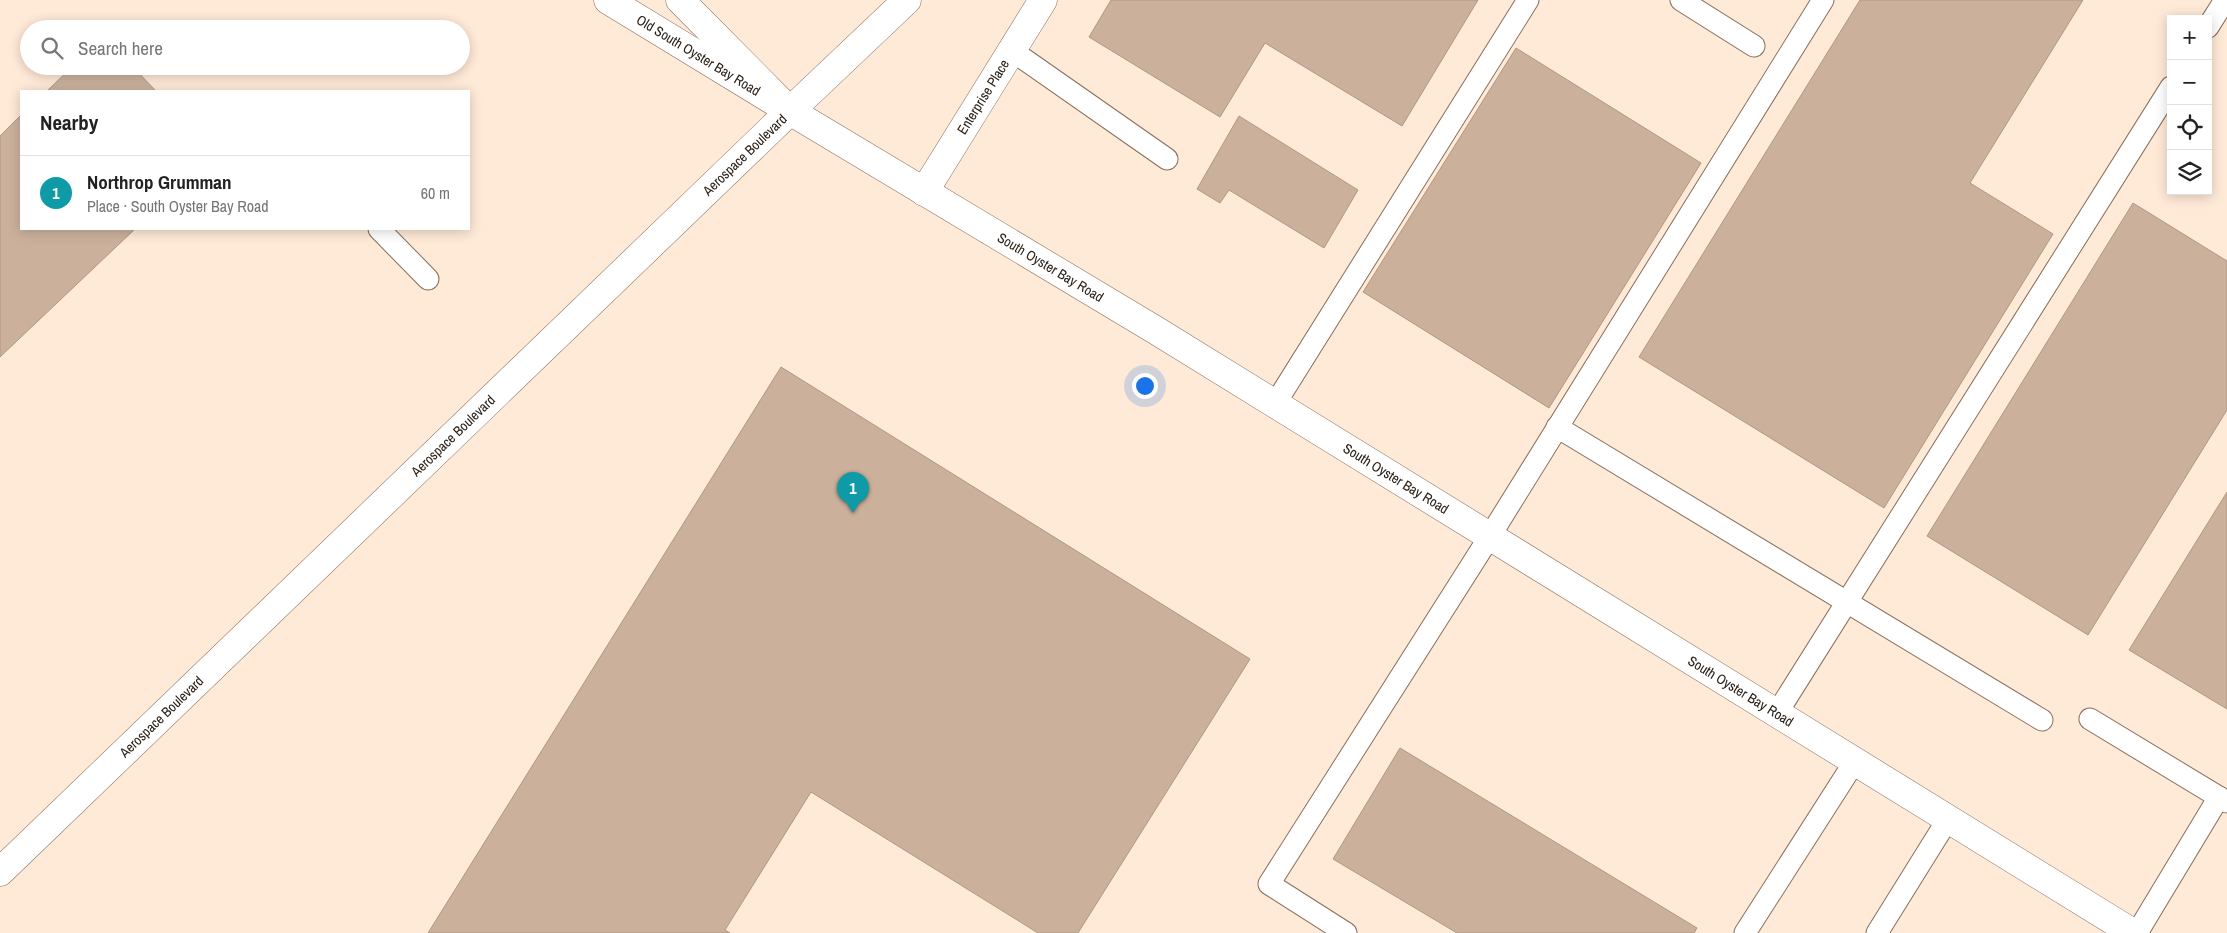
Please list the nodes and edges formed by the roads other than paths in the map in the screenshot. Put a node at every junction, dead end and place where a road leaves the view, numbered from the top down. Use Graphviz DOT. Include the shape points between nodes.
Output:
graph roads {
  1 [pos="608,0"];
  2 [pos="680,0"];
  3 [pos="907,0"];
  4 [pos="1042,0"];
  5 [pos="1528,0"];
  6 [pos="1681,0"];
  7 [pos="1823,0"];
  8 [pos="2225,0"];
  9 [pos="2212,21"];
  10 [pos="1754,46"];
  11 [pos="1011,50"];
  12 [pos="2167,93"];
  13 [pos="790,111"];
  14 [pos="1167,159"];
  15 [pos="924,192"];
  16 [pos="379,230"];
  17 [pos="428,279"];
  18 [pos="1276,404"];
  19 [pos="1558,427"];
  20 [pos="1490,536"];
  21 [pos="1847,602"];
  22 [pos="1777,713"];
  23 [pos="2090,718"];
  24 [pos="2042,720"];
  25 [pos="1855,761"];
  26 [pos="2223,800"];
  27 [pos="1948,819"];
  28 [pos="0,872"];
  29 [pos="1346,933"];
  30 [pos="1745,933"];
  31 [pos="1877,933"];
  32 [pos="2135,933"];
  1 -- 13 [label="main road, Old South Oyster Bay Road"];
  2 -- 13 [label="main road, South Oyster Bay Road"];
  3 -- 13 [label="main road, Aerospace Boulevard"];
  4 -- 11 [label="main road, Enterprise Place"];
  5 -- 18 [label="lane"];
  6 -- 10 [label="lane"];
  7 -- 19 [label="lane"];
  8 -- 9 [label="lane"];
  11 -- 14 [label="lane"];
  11 -- 15 [label="main road, Enterprise Place"];
  12 -- 21 [label="lane"];
  13 -- 15 [label="main road, South Oyster Bay Road"];
  13 -- 28 [label="main road, Aerospace Boulevard"];
  15 -- 18 [label="main road, South Oyster Bay Road"];
  16 -- 17 [label="lane"];
  18 -- 20 [label="main road, South Oyster Bay Road"];
  19 -- 20 [label="lane"];
  19 -- 21 [label="lane"];
  20 -- 22 [label="main road, South Oyster Bay Road"];
  20 -- 29 [label="lane" via="1268,884"];
  21 -- 22 [label="lane"];
  21 -- 24 [label="lane"];
  22 -- 25 [label="main road, South Oyster Bay Road"];
  23 -- 26 [label="lane"];
  25 -- 27 [label="main road, South Oyster Bay Road"];
  25 -- 30 [label="lane"];
  26 -- 32 [label="lane"];
  27 -- 31 [label="lane"];
  27 -- 32 [label="main road, South Oyster Bay Road"];
}
